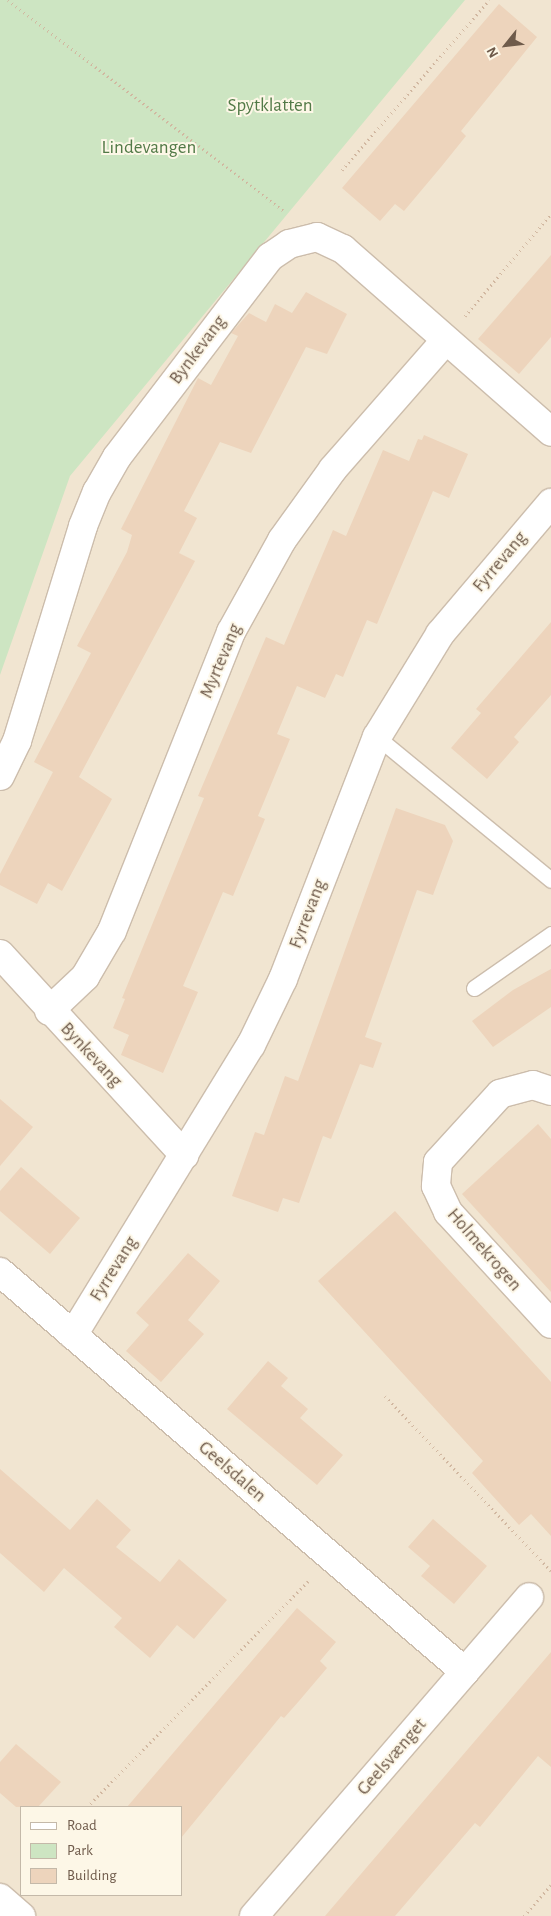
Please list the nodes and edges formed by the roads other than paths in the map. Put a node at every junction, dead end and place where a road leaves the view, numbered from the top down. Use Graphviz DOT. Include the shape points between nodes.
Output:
graph roads {
  1 [pos="446,340"];
  2 [pos="551,432"];
  3 [pos="551,503"];
  4 [pos="377,737"];
  5 [pos="0,776"];
  6 [pos="551,880"];
  7 [pos="551,934"];
  8 [pos="0,954"];
  9 [pos="474,988"];
  10 [pos="49,1011"];
  11 [pos="551,1091"];
  12 [pos="184,1155"];
  13 [pos="0,1272"];
  14 [pos="551,1324"];
  15 [pos="73,1335"];
  16 [pos="529,1598"];
  17 [pos="464,1672"];
  18 [pos="0,1898"];
  19 [pos="21,1916"];
  20 [pos="254,1916"];
  1 -- 2 [label="street"];
  1 -- 5 [label="street, Bynkevang" via="342,249 317,237 290,244 270,257 117,457 83,526 17,741"];
  1 -- 10 [label="street, Myrtevang" via="333,469 282,540 231,632 112,931 85,977"];
  3 -- 4 [label="street, Fyrrevang" via="440,634"];
  4 -- 6 [label="lane"];
  4 -- 12 [label="street, Fyrrevang" via="282,979 250,1045"];
  7 -- 9 [label="lane"];
  8 -- 10 [label="street, Bynkevang"];
  10 -- 12 [label="street, Bynkevang"];
  11 -- 14 [label="street, Holmekrogen" via="533,1085 500,1094 438,1162 436,1186 448,1212"];
  12 -- 15 [label="street, Fyrrevang"];
  13 -- 15 [label="street, Geelsdalen"];
  15 -- 17 [label="street, Geelsdalen"];
  16 -- 17 [label="street, Geelsvænget"];
  17 -- 20 [label="street, Geelsvænget"];
  18 -- 19 [label="street"];
}
